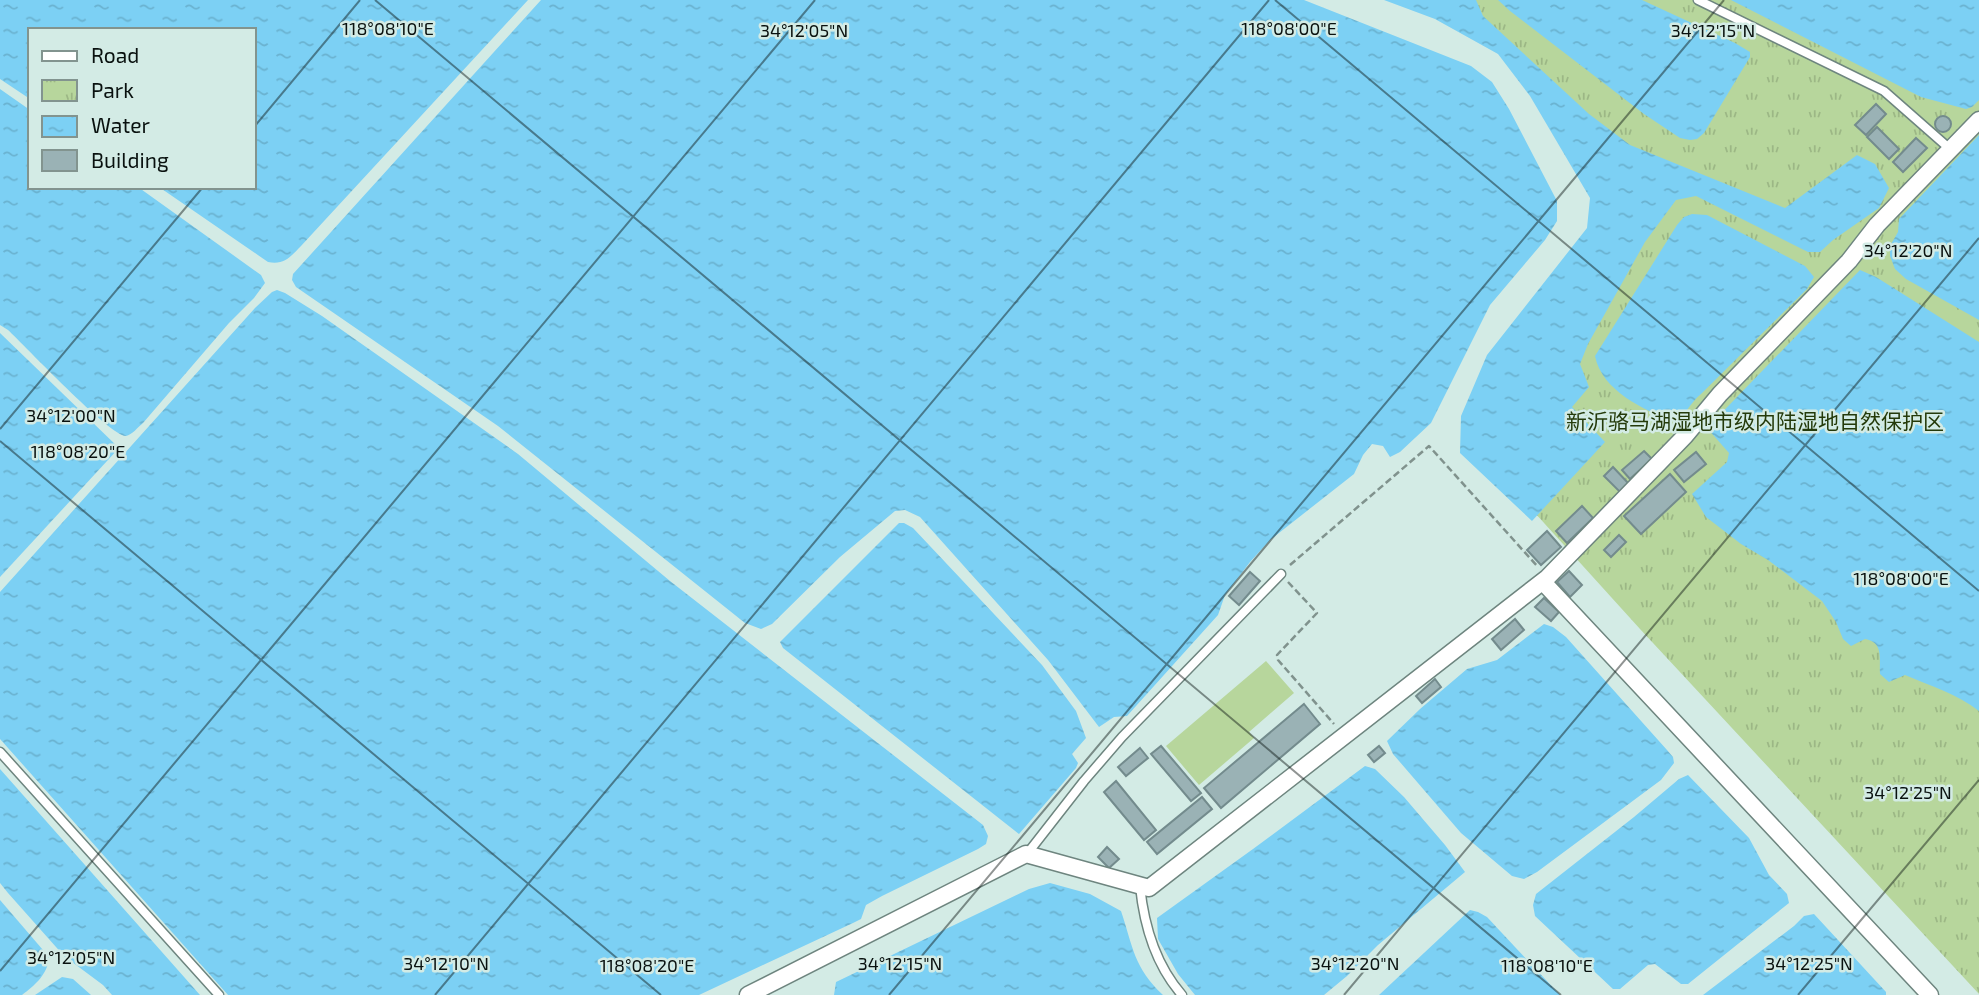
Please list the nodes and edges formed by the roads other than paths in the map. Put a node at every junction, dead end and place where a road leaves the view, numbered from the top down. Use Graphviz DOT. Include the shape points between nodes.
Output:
graph roads {
  1 [pos="1698,0"];
  2 [pos="1979,120"];
  3 [pos="1951,149"];
  4 [pos="1280,573"];
  5 [pos="1545,580"];
  6 [pos="0,752"];
  7 [pos="1026,854"];
  8 [pos="1140,886"];
  9 [pos="219,995"];
  10 [pos="748,995"];
  11 [pos="1182,995"];
  12 [pos="1930,995"];
  1 -- 3 [label="lane" via="1884,91"];
  2 -- 3 [label="street"];
  3 -- 5 [label="street"];
  4 -- 7 [label="lane" via="1122,737"];
  5 -- 8 [label="street" via="1149,888"];
  5 -- 12 [label="street"];
  6 -- 9 [label="lane"];
  7 -- 8 [label="street"];
  7 -- 10 [label="street"];
  8 -- 11 [label="lane" via="1153,950"];
}
